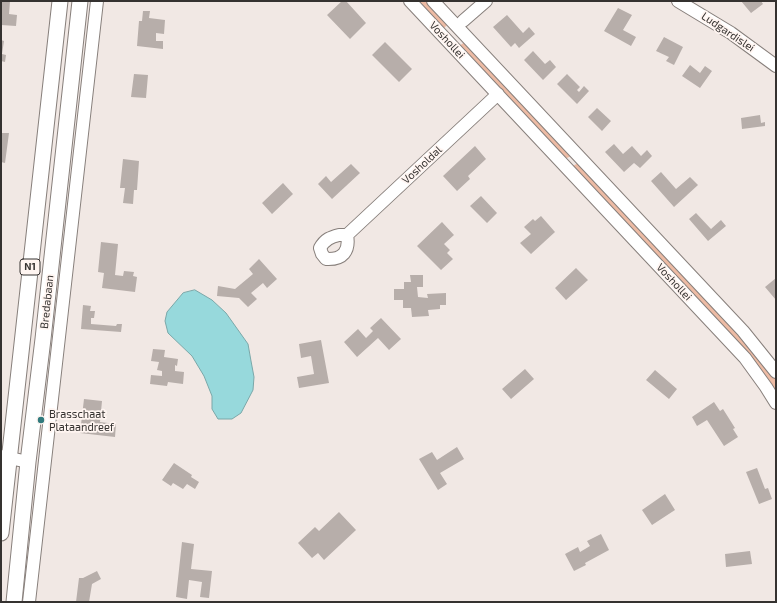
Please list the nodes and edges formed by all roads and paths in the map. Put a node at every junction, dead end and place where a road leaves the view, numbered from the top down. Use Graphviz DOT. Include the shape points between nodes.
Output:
graph roads {
  1 [pos="60,1"];
  2 [pos="80,1"];
  3 [pos="97,1"];
  4 [pos="410,1"];
  5 [pos="433,1"];
  6 [pos="486,1"];
  7 [pos="678,1"];
  8 [pos="463,21"];
  9 [pos="776,66"];
  10 [pos="498,94"];
  11 [pos="578,156"];
  12 [pos="566,167"];
  13 [pos="347,235"];
  14 [pos="776,372"];
  15 [pos="776,403"];
  16 [pos="5,457"];
  17 [pos="28,462"];
  18 [pos="1,534"];
  19 [pos="14,602"];
  20 [pos="30,602"];
  1 -- 16 [label="main road, Bredabaan / N1"];
  2 -- 17 [label="main road, Bredabaan / N1"];
  3 -- 20 [label="street"];
  4 -- 10 [label="street, Voshollei"];
  5 -- 11 [label="street, Voshollei"];
  6 -- 8 [label="street"];
  7 -- 9 [label="street, Ludgardislei" via="731,33"];
  10 -- 12 [label="street, Voshollei"];
  10 -- 13 [label="street, Vosholdal"];
  11 -- 12 [label="street"];
  11 -- 14 [label="street, Voshollei" via="743,331"];
  12 -- 15 [label="street, Voshollei" via="745,358"];
  16 -- 17 [label="street"];
  16 -- 18 [label="main road, Bredabaan / N1"];
  17 -- 19 [label="main road, Bredabaan / N1"];
}
